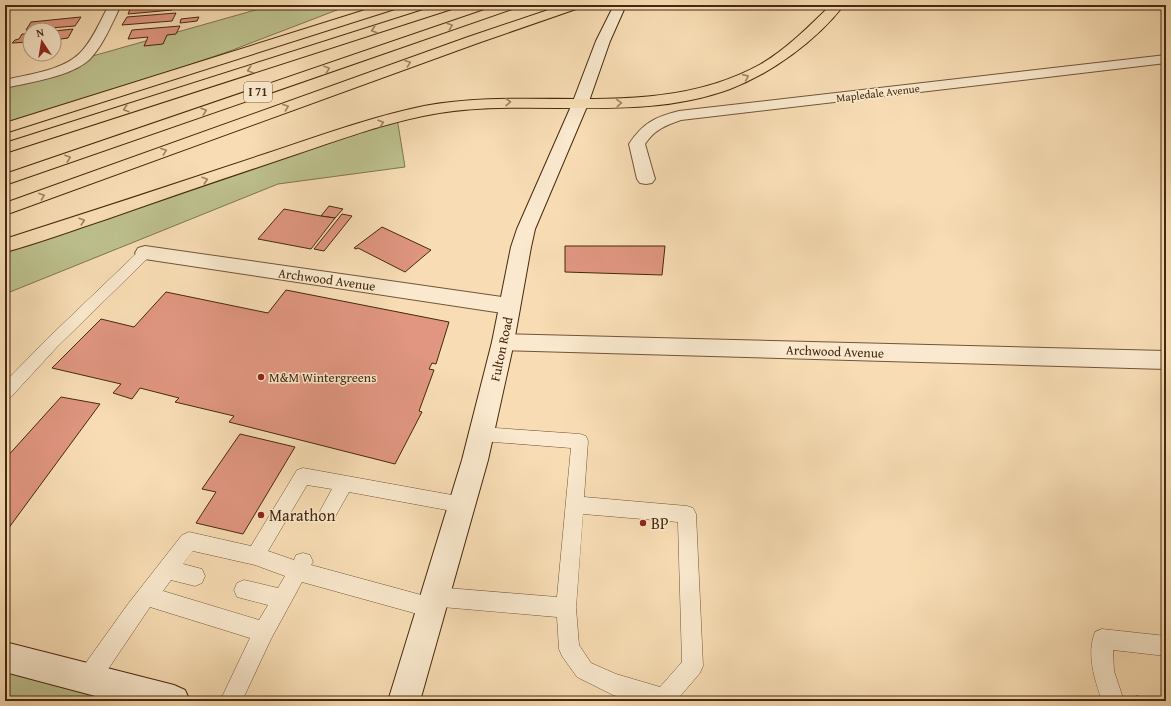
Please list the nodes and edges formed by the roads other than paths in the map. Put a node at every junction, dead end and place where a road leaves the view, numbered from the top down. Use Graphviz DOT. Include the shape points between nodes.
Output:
graph roads {
  1 [pos="115,5"];
  2 [pos="350,5"];
  3 [pos="394,5"];
  4 [pos="451,5"];
  5 [pos="511,5"];
  6 [pos="575,5"];
  7 [pos="620,5"];
  8 [pos="838,5"];
  9 [pos="1166,59"];
  10 [pos="5,84"];
  11 [pos="580,104"];
  12 [pos="5,127"];
  13 [pos="5,148"];
  14 [pos="646,179"];
  15 [pos="5,180"];
  16 [pos="5,209"];
  17 [pos="5,246"];
  18 [pos="145,253"];
  19 [pos="509,306"];
  20 [pos="504,342"];
  21 [pos="1166,360"];
  22 [pos="5,392"];
  23 [pos="481,434"];
  24 [pos="344,484"];
  25 [pos="463,505"];
  26 [pos="575,505"];
  27 [pos="329,511"];
  28 [pos="255,556"];
  29 [pos="300,567"];
  30 [pos="167,570"];
  31 [pos="195,576"];
  32 [pos="244,590"];
  33 [pos="147,596"];
  34 [pos="282,599"];
  35 [pos="433,602"];
  36 [pos="566,608"];
  37 [pos="264,632"];
  38 [pos="1166,646"];
  39 [pos="5,657"];
  40 [pos="88,679"];
  41 [pos="662,700"];
  42 [pos="174,701"];
  43 [pos="231,701"];
  44 [pos="404,701"];
  45 [pos="1113,701"];
  1 -- 10 [label="street" via="82,59 65,68"];
  2 -- 12 [label="highway" via="230,51"];
  3 -- 12 [label="highway"];
  4 -- 13 [label="highway, I 71, one-way"];
  15 -- 5 [label="highway, I 71, one-way"];
  16 -- 6 [label="highway, one-way"];
  7 -- 11 [label="street, Fulton Road" via="603,41"];
  11 -- 8 [label="highway, one-way" via="674,98 721,87 765,68 797,45"];
  9 -- 14 [label="street, Mapledale Avenue" via="679,116 656,124 644,132 637,144"];
  17 -- 11 [label="highway, one-way" via="397,118 452,106 486,102"];
  11 -- 19 [label="street, Fulton Road" via="526,229"];
  18 -- 19 [label="street, Archwood Avenue"];
  18 -- 22 [label="lane"];
  19 -- 20 [label="street, Fulton Road"];
  20 -- 21 [label="street, Archwood Avenue"];
  20 -- 23 [label="street, Fulton Road"];
  23 -- 25 [label="street, Fulton Road"];
  23 -- 26 [label="lane" via="580,441"];
  24 -- 25 [label="lane"];
  24 -- 27 [label="lane"];
  24 -- 28 [label="lane" via="302,476"];
  25 -- 35 [label="street, Fulton Road"];
  26 -- 36 [label="lane"];
  26 -- 41 [label="lane" via="687,514 693,666"];
  28 -- 29 [label="lane"];
  28 -- 30 [label="lane" via="189,541"];
  29 -- 34 [label="lane"];
  29 -- 35 [label="lane"];
  30 -- 31 [label="lane"];
  30 -- 33 [label="lane"];
  32 -- 34 [label="lane"];
  33 -- 37 [label="lane"];
  33 -- 40 [label="lane"];
  34 -- 37 [label="lane"];
  35 -- 36 [label="lane"];
  35 -- 44 [label="street, Fulton Road"];
  36 -- 41 [label="lane" via="569,649 584,670 613,684"];
  37 -- 43 [label="lane"];
  38 -- 45 [label="lane" via="1102,639 1103,671"];
  39 -- 40 [label="street"];
  40 -- 42 [label="street"];
}
